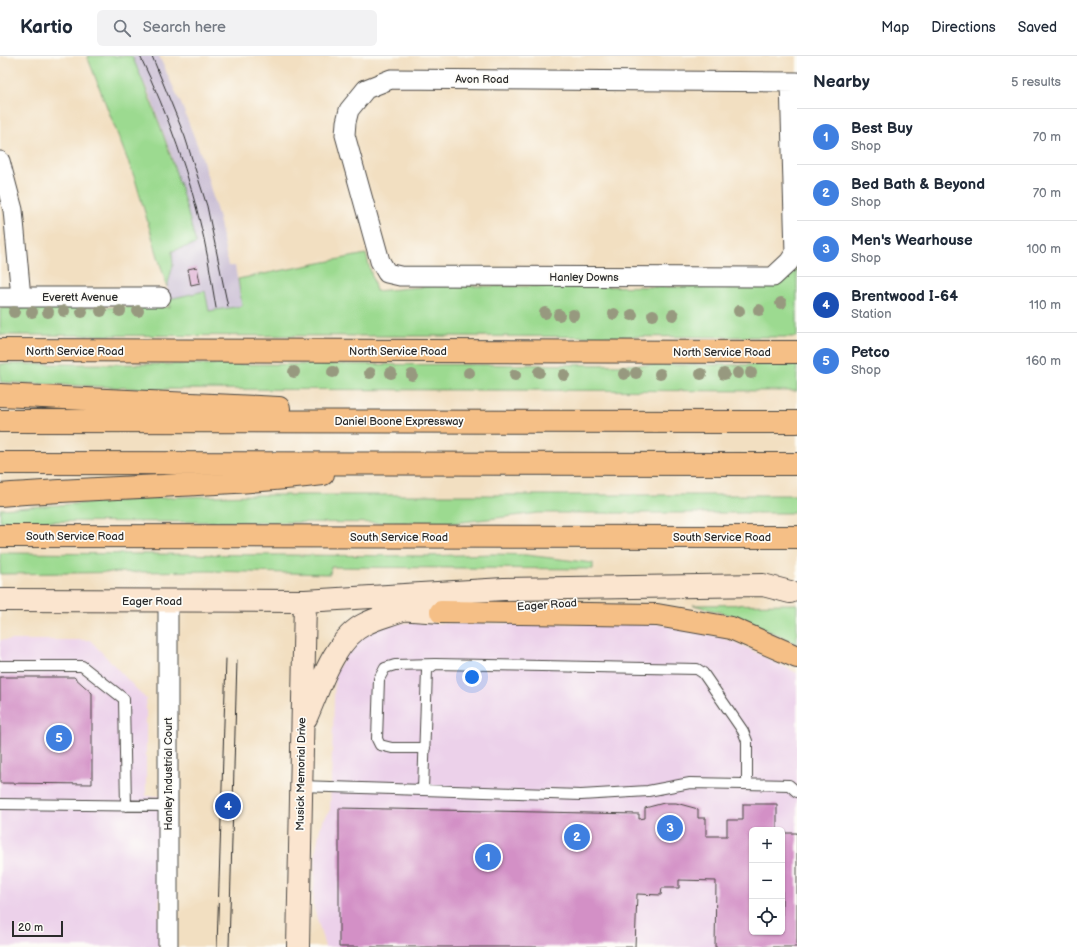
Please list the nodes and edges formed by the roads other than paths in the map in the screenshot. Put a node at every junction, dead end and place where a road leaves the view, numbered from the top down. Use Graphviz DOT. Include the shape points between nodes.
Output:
graph roads {
  1 [pos="794,82"];
  2 [pos="0,161"];
  3 [pos="387,273"];
  4 [pos="0,297"];
  5 [pos="21,297"];
  6 [pos="161,297"];
  7 [pos="0,350"];
  8 [pos="797,352"];
  9 [pos="0,395"];
  10 [pos="386,421"];
  11 [pos="0,422"];
  12 [pos="797,422"];
  13 [pos="0,462"];
  14 [pos="391,462"];
  15 [pos="797,464"];
  16 [pos="0,495"];
  17 [pos="0,536"];
  18 [pos="797,537"];
  19 [pos="794,591"];
  20 [pos="0,600"];
  21 [pos="168,601"];
  22 [pos="305,602"];
  23 [pos="405,609"];
  24 [pos="441,612"];
  25 [pos="797,657"];
  26 [pos="435,664"];
  27 [pos="0,666"];
  28 [pos="302,727"];
  29 [pos="425,748"];
  30 [pos="747,784"];
  31 [pos="300,786"];
  32 [pos="423,790"];
  33 [pos="797,792"];
  34 [pos="0,804"];
  35 [pos="126,806"];
  36 [pos="168,806"];
  37 [pos="168,947"];
  38 [pos="298,947"];
  1 -- 3 [label="street, Hanley Downs" via="794,253 781,271 773,277 400,276"];
  1 -- 3 [label="street, Avon Road" via="391,79 378,83 366,89 349,110 345,135 380,261"];
  2 -- 5 [label="street" via="13,210"];
  4 -- 5 [label="street, Everett Avenue"];
  5 -- 6 [label="street, Everett Avenue"];
  7 -- 8 [label="main road, North Service Road"];
  9 -- 10 [label="main road" via="247,406 320,411"];
  10 -- 11 [label="main road, Daniel Boone Expressway"];
  10 -- 12 [label="main road, Daniel Boone Expressway"];
  13 -- 14 [label="main road"];
  14 -- 15 [label="main road"];
  14 -- 16 [label="main road" via="276,480"];
  17 -- 18 [label="main road, South Service Road"];
  19 -- 22 [label="main road, Eager Road" via="763,585 504,589"];
  19 -- 24 [label="main road, Eager Road" via="754,600 570,603"];
  20 -- 21 [label="main road, Eager Road"];
  21 -- 22 [label="main road, Eager Road"];
  21 -- 36 [label="street, Hanley Industrial Court"];
  22 -- 23 [label="main road, Eager Road"];
  22 -- 28 [label="main road, Musick Memorial Drive"];
  23 -- 24 [label="main road, Eager Road"];
  23 -- 28 [label="main road" via="364,624 347,637 337,650"];
  24 -- 25 [label="main road" via="657,615 731,628"];
  26 -- 29 [label="lane" via="427,670"];
  26 -- 29 [label="lane" via="395,665 385,668 379,679 377,739 380,745 392,748"];
  26 -- 30 [label="lane" via="697,669 743,731 747,741"];
  27 -- 35 [label="lane" via="82,666 124,698"];
  28 -- 31 [label="main road, Musick Memorial Drive"];
  29 -- 32 [label="lane"];
  30 -- 32 [label="lane" via="690,782 648,791 581,795"];
  30 -- 33 [label="lane" via="789,785"];
  31 -- 32 [label="lane"];
  31 -- 38 [label="main road, Musick Memorial Drive"];
  34 -- 35 [label="lane"];
  35 -- 36 [label="lane"];
  36 -- 37 [label="street, Hanley Industrial Court"];
}
